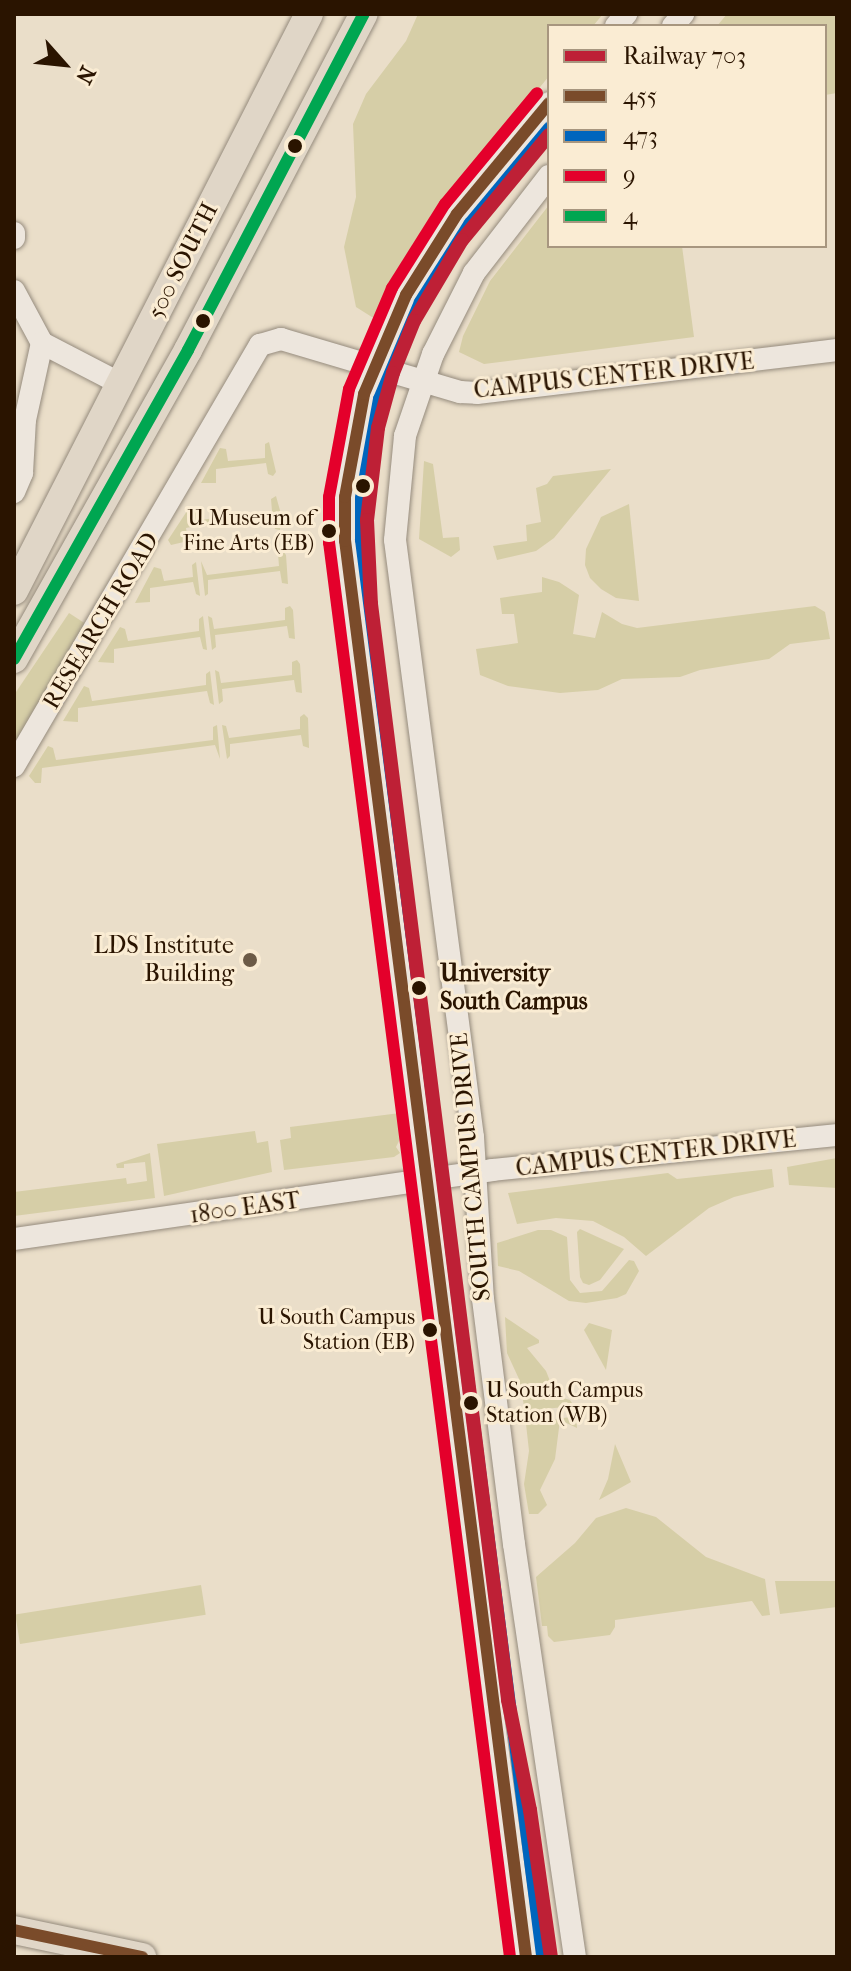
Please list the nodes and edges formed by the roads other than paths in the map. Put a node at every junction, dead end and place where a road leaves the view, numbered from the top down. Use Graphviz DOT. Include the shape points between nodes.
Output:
graph roads {
  1 [pos="309,14"];
  2 [pos="364,14"];
  3 [pos="547,105"];
  4 [pos="547,179"];
  5 [pos="14,291"];
  6 [pos="42,343"];
  7 [pos="837,350"];
  8 [pos="384,369"];
  9 [pos="422,381"];
  10 [pos="121,384"];
  11 [pos="147,423"];
  12 [pos="14,492"];
  13 [pos="14,591"];
  14 [pos="14,659"];
  15 [pos="14,766"];
  16 [pos="837,1135"];
  17 [pos="475,1173"];
  18 [pos="426,1179"];
  19 [pos="14,1239"];
  20 [pos="14,1930"];
  21 [pos="142,1957"];
  22 [pos="526,1957"];
  23 [pos="575,1957"];
  1 -- 10 [label="main road, 500 SOUTH"];
  2 -- 11 [label="main road, 500 SOUTH"];
  3 -- 8 [label="street, SOUTH CAMPUS DRIVE" via="426,259"];
  4 -- 9 [label="street, SOUTH CAMPUS DRIVE" via="474,273"];
  5 -- 6 [label="street"];
  6 -- 10 [label="street"];
  6 -- 12 [label="street" via="25,420 22,473"];
  7 -- 9 [label="street, CAMPUS CENTER DRIVE" via="477,393"];
  8 -- 9 [label="street, CAMPUS CENTER DRIVE"];
  8 -- 15 [label="street, RESEARCH ROAD" via="281,339 260,345"];
  8 -- 18 [label="street, SOUTH CAMPUS DRIVE" via="351,454 345,541"];
  9 -- 17 [label="street, SOUTH CAMPUS DRIVE" via="405,436 396,549"];
  10 -- 11 [label="main road"];
  10 -- 13 [label="main road, 500 SOUTH"];
  11 -- 14 [label="main road, 500 SOUTH"];
  16 -- 17 [label="street, CAMPUS CENTER DRIVE"];
  17 -- 18 [label="street, 1800 EAST"];
  17 -- 23 [label="street, SOUTH CAMPUS DRIVE" via="483,1299 512,1529"];
  18 -- 19 [label="street, 1800 EAST"];
  18 -- 22 [label="street, SOUTH CAMPUS DRIVE"];
  20 -- 21 [label="main road"];
}
